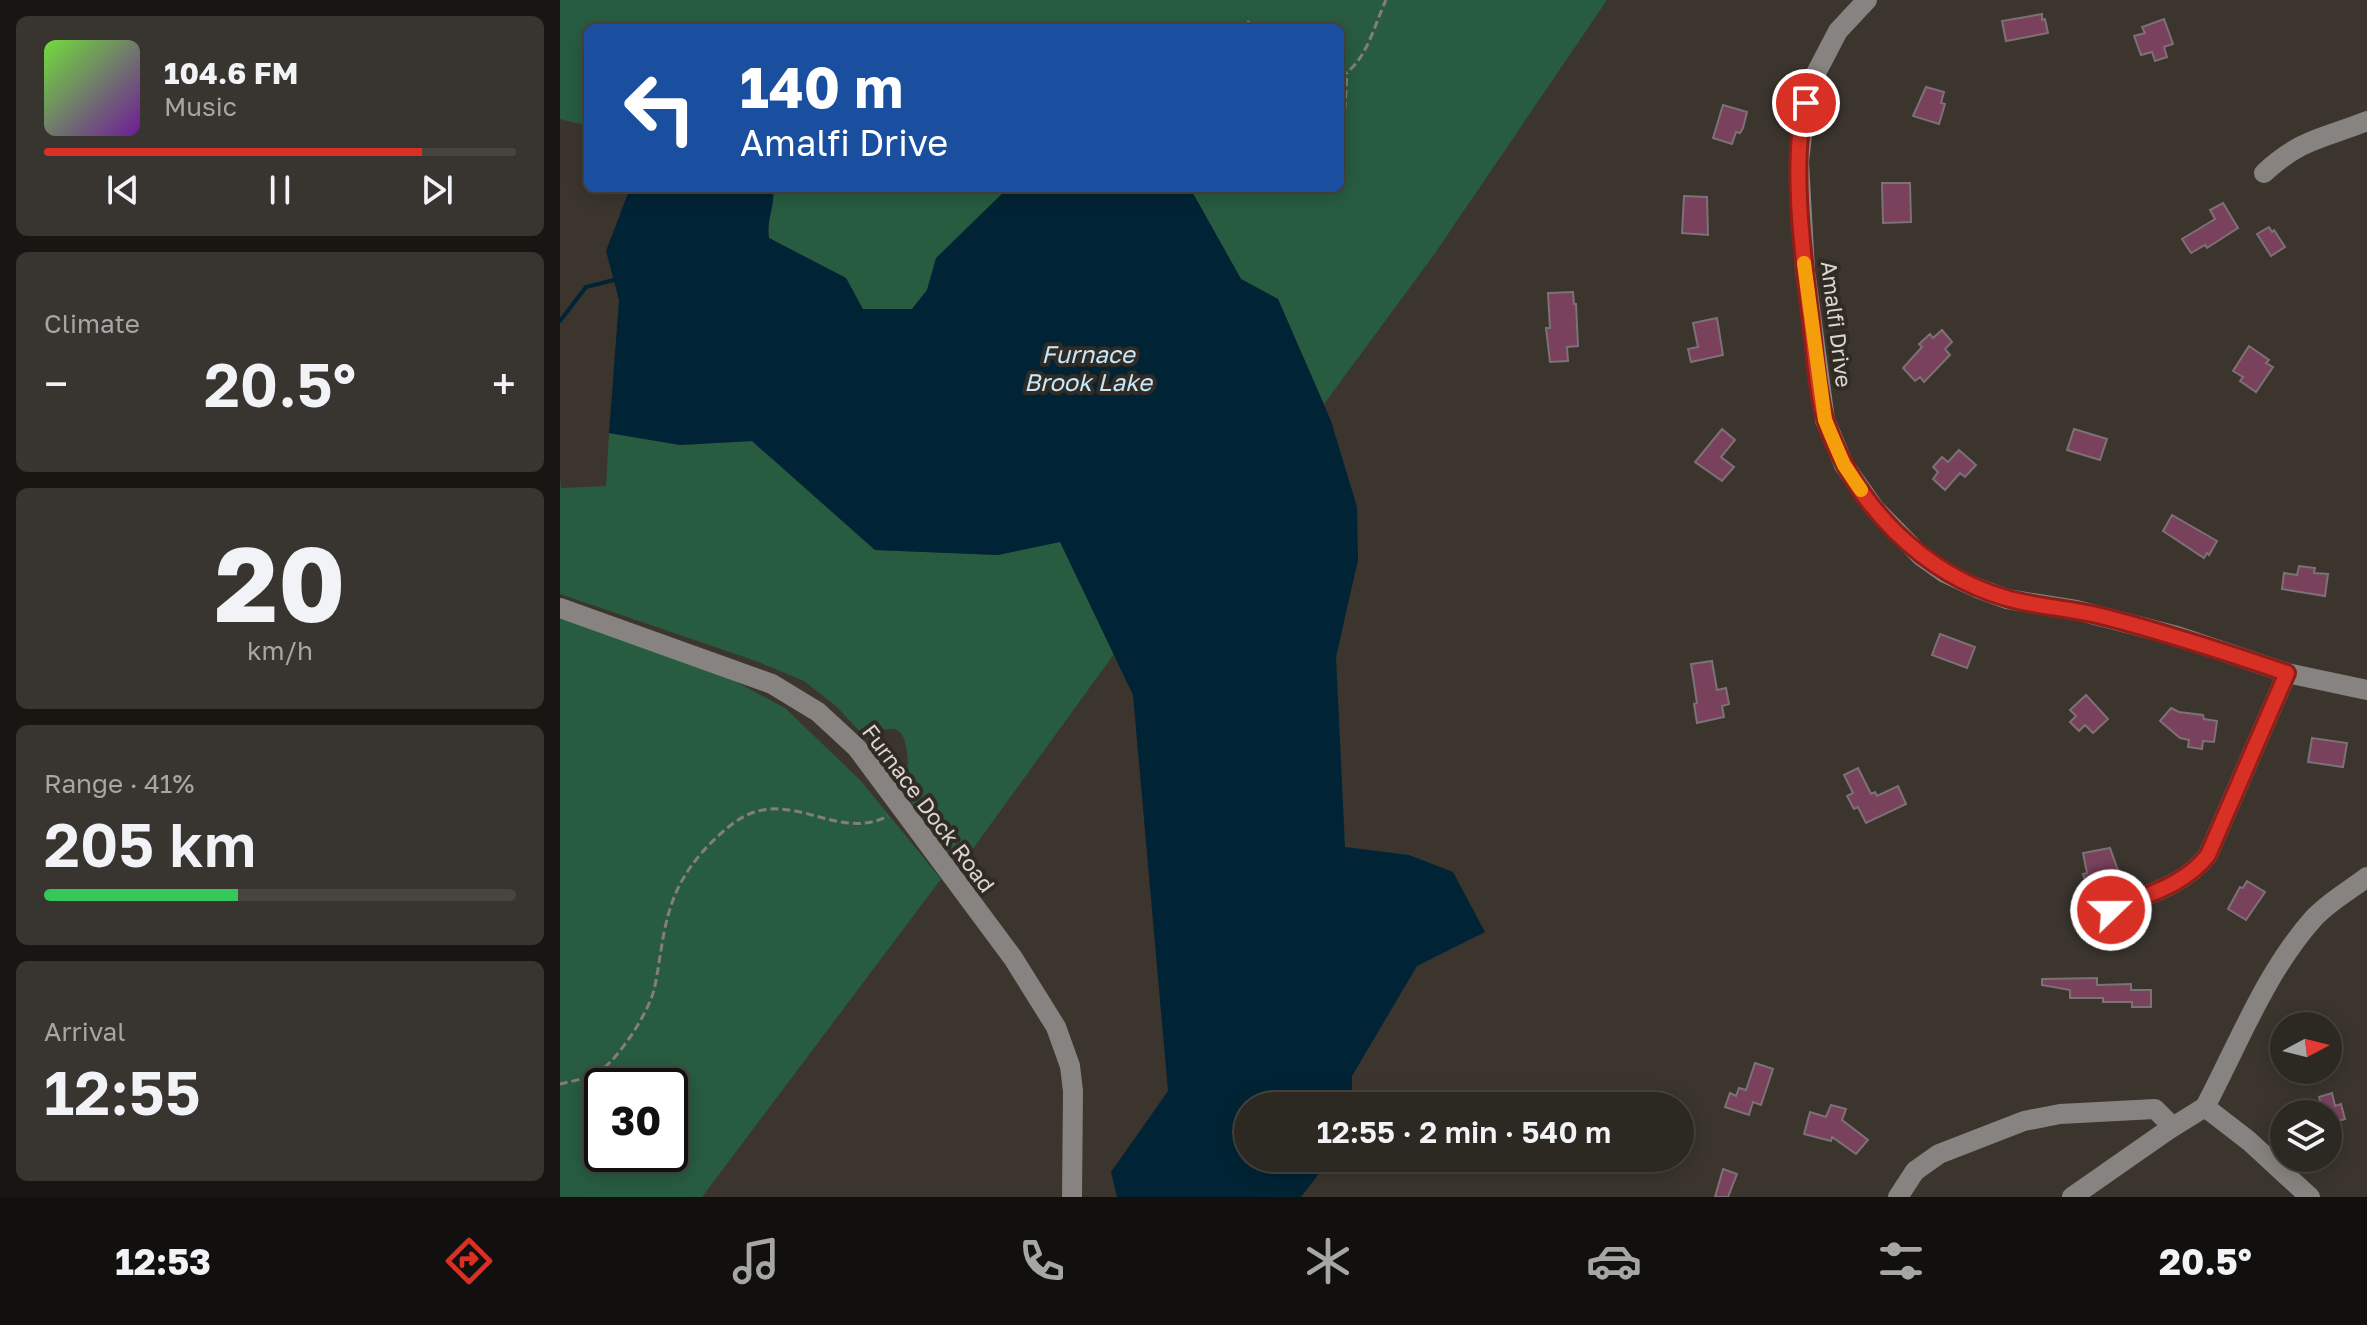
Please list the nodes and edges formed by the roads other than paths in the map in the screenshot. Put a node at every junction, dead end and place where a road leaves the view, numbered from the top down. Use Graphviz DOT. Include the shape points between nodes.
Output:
graph roads {
  1 [pos="1867,0"];
  2 [pos="2367,121"];
  3 [pos="2264,173"];
  4 [pos="560,608"];
  5 [pos="2287,673"];
  6 [pos="2367,690"];
  7 [pos="2367,877"];
  8 [pos="2111,910"];
  9 [pos="2205,1107"];
  10 [pos="2173,1127"];
  11 [pos="1072,1197"];
  12 [pos="1898,1197"];
  13 [pos="2072,1197"];
  14 [pos="2310,1197"];
  1 -- 5 [label="street, Amalfi Drive" via="1838,31 1813,79 1799,162 1805,270 1825,420 1844,465 1875,509 1945,573 2007,599 2177,636"];
  2 -- 3 [label="street" via="2300,145"];
  4 -- 11 [label="street, Furnace Dock Road" via="742,672 794,696 848,739 1013,958 1056,1027 1073,1091"];
  5 -- 6 [label="street, Amalfi Drive"];
  5 -- 8 [label="street" via="2208,855 2177,883"];
  7 -- 9 [label="street" via="2314,917 2276,971"];
  9 -- 10 [label="street"];
  9 -- 14 [label="street"];
  10 -- 12 [label="street" via="2155,1109 2024,1121 1939,1154 1915,1171"];
  10 -- 13 [label="street"];
}
